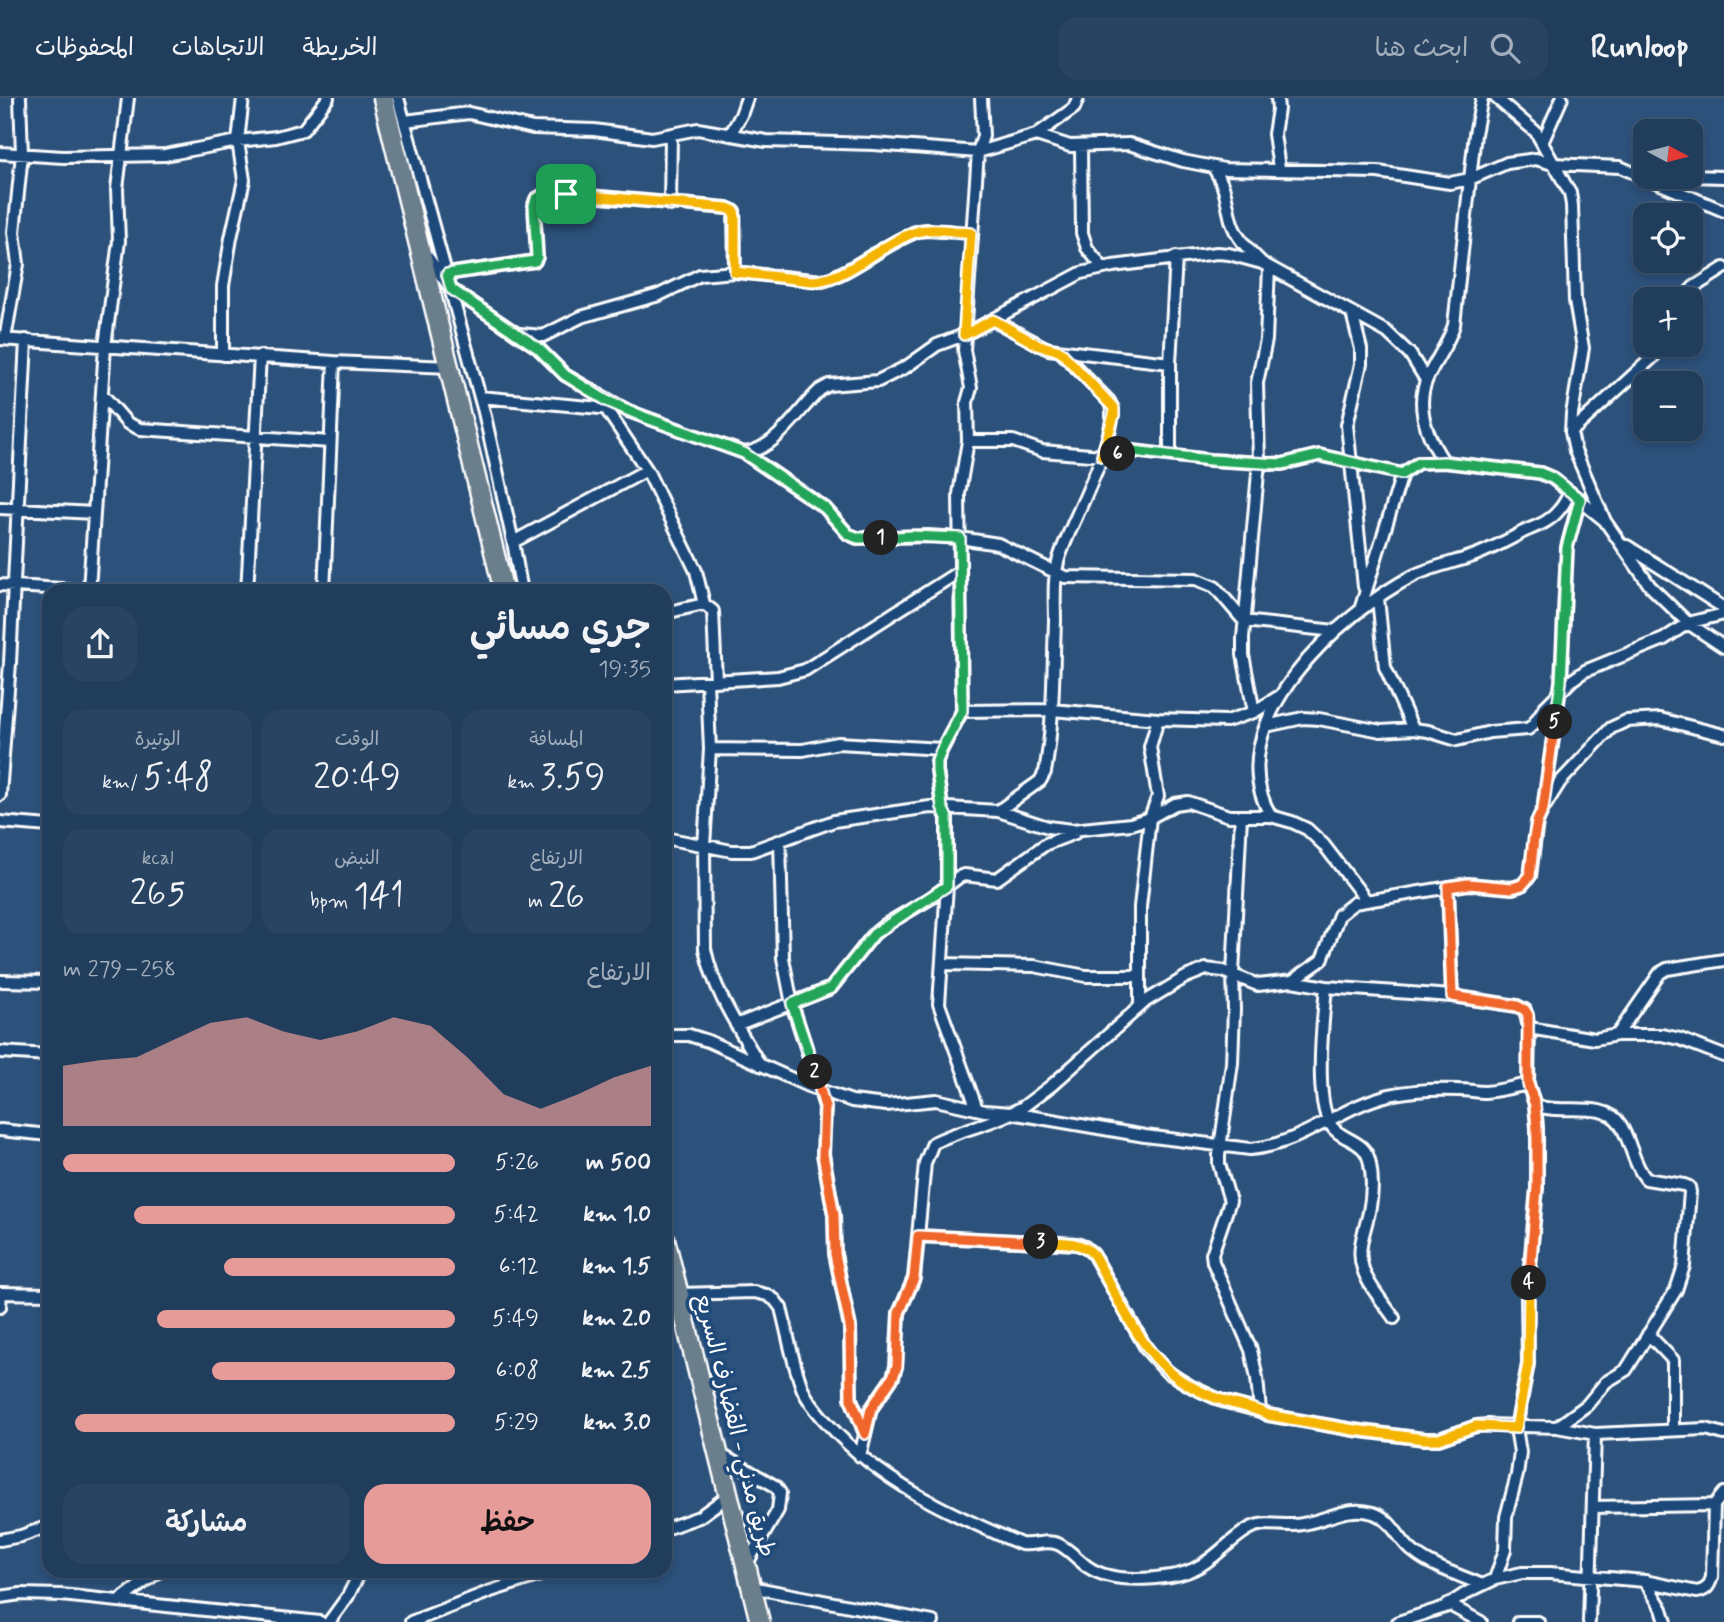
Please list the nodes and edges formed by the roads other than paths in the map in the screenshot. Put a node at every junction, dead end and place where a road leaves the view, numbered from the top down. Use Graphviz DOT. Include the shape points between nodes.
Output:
graph roads {
  1 [pos="20,98"];
  2 [pos="128,98"];
  3 [pos="243,98"];
  4 [pos="328,98"];
  5 [pos="383,98"];
  6 [pos="398,98"];
  7 [pos="747,98"];
  8 [pos="981,98"];
  9 [pos="1077,98"];
  10 [pos="1277,98"];
  11 [pos="1482,98"];
  12 [pos="1496,98"];
  13 [pos="1562,98"];
  14 [pos="405,121"];
  15 [pos="671,135"];
  16 [pos="730,135"];
  17 [pos="1037,135"];
  18 [pos="238,141"];
  19 [pos="1542,143"];
  20 [pos="1081,147"];
  21 [pos="978,152"];
  22 [pos="0,153"];
  23 [pos="22,154"];
  24 [pos="123,155"];
  25 [pos="1553,164"];
  26 [pos="1213,167"];
  27 [pos="1279,169"];
  28 [pos="1633,172"];
  29 [pos="1703,176"];
  30 [pos="1724,177"];
  31 [pos="1470,179"];
  32 [pos="1672,189"];
  33 [pos="670,205"];
  34 [pos="1724,211"];
  35 [pos="971,233"];
  36 [pos="419,244"];
  37 [pos="1177,257"];
  38 [pos="1266,265"];
  39 [pos="1102,268"];
  40 [pos="1724,268"];
  41 [pos="735,272"];
  42 [pos="447,274"];
  43 [pos="1694,287"];
  44 [pos="451,289"];
  45 [pos="1352,313"];
  46 [pos="993,320"];
  47 [pos="517,333"];
  48 [pos="964,335"];
  49 [pos="2,339"];
  50 [pos="26,340"];
  51 [pos="105,346"];
  52 [pos="1060,351"];
  53 [pos="223,355"];
  54 [pos="260,356"];
  55 [pos="1654,357"];
  56 [pos="334,362"];
  57 [pos="1170,363"];
  58 [pos="449,367"];
  59 [pos="1426,380"];
  60 [pos="102,394"];
  61 [pos="480,397"];
  62 [pos="606,409"];
  63 [pos="628,411"];
  64 [pos="1572,432"];
  65 [pos="255,436"];
  66 [pos="968,441"];
  67 [pos="330,442"];
  68 [pos="744,453"];
  69 [pos="1170,455"];
  70 [pos="1102,456"];
  71 [pos="1259,462"];
  72 [pos="1350,462"];
  73 [pos="1444,462"];
  74 [pos="647,470"];
  75 [pos="1402,474"];
  76 [pos="1570,492"];
  77 [pos="1580,499"];
  78 [pos="0,509"];
  79 [pos="18,509"];
  80 [pos="94,513"];
  81 [pos="1605,521"];
  82 [pos="960,538"];
  83 [pos="513,542"];
  84 [pos="1622,543"];
  85 [pos="960,571"];
  86 [pos="1056,574"];
  87 [pos="89,584"];
  88 [pos="247,584"];
  89 [pos="324,584"];
  90 [pos="502,584"];
  91 [pos="521,584"];
  92 [pos="0,585"];
  93 [pos="13,587"];
  94 [pos="42,588"];
  95 [pos="1365,593"];
  96 [pos="1378,598"];
  97 [pos="704,604"];
  98 [pos="1724,608"];
  99 [pos="1360,610"];
  100 [pos="672,611"];
  101 [pos="1724,614"];
  102 [pos="1244,621"];
  103 [pos="1688,623"];
  104 [pos="1335,631"];
  105 [pos="1724,647"];
  106 [pos="5,663"];
  107 [pos="712,681"];
  108 [pos="672,684"];
  109 [pos="1559,695"];
  110 [pos="1279,697"];
  111 [pos="1052,710"];
  112 [pos="962,711"];
  113 [pos="1254,712"];
  114 [pos="1158,719"];
  115 [pos="1266,726"];
  116 [pos="1413,729"];
  117 [pos="1724,735"];
  118 [pos="709,749"];
  119 [pos="942,749"];
  120 [pos="0,795"];
  121 [pos="942,807"];
  122 [pos="1543,809"];
  123 [pos="999,811"];
  124 [pos="1241,816"];
  125 [pos="1271,816"];
  126 [pos="1150,818"];
  127 [pos="0,822"];
  128 [pos="42,825"];
  129 [pos="1082,829"];
  130 [pos="672,839"];
  131 [pos="780,841"];
  132 [pos="704,846"];
  133 [pos="947,886"];
  134 [pos="1448,887"];
  135 [pos="1366,900"];
  136 [pos="1724,960"];
  137 [pos="942,964"];
  138 [pos="1233,974"];
  139 [pos="1140,976"];
  140 [pos="0,981"];
  141 [pos="1292,981"];
  142 [pos="42,982"];
  143 [pos="1326,987"];
  144 [pos="1452,996"];
  145 [pos="792,1004"];
  146 [pos="1140,1006"];
  147 [pos="736,1025"];
  148 [pos="1529,1028"];
  149 [pos="672,1035"];
  150 [pos="1617,1035"];
  151 [pos="0,1052"];
  152 [pos="42,1055"];
  153 [pos="1724,1056"];
  154 [pos="760,1065"];
  155 [pos="1528,1084"];
  156 [pos="821,1091"];
  157 [pos="1535,1105"];
  158 [pos="977,1109"];
  159 [pos="1011,1113"];
  160 [pos="1328,1121"];
  161 [pos="0,1130"];
  162 [pos="42,1134"];
  163 [pos="1221,1145"];
  164 [pos="918,1236"];
  165 [pos="672,1266"];
  166 [pos="0,1293"];
  167 [pos="42,1294"];
  168 [pos="679,1294"];
  169 [pos="0,1307"];
  170 [pos="1394,1318"];
  171 [pos="1648,1334"];
  172 [pos="1260,1411"];
  173 [pos="1557,1427"];
  174 [pos="1516,1428"];
  175 [pos="1673,1429"];
  176 [pos="865,1434"];
  177 [pos="1595,1434"];
  178 [pos="1724,1434"];
  179 [pos="718,1454"];
  180 [pos="860,1456"];
  181 [pos="1724,1493"];
  182 [pos="728,1496"];
  183 [pos="1714,1505"];
  184 [pos="1593,1507"];
  185 [pos="672,1527"];
  186 [pos="42,1528"];
  187 [pos="0,1540"];
  188 [pos="746,1566"];
  189 [pos="1591,1577"];
  190 [pos="150,1578"];
  191 [pos="357,1578"];
  192 [pos="531,1578"];
  193 [pos="1495,1579"];
  194 [pos="1645,1581"];
  195 [pos="1482,1585"];
  196 [pos="751,1587"];
  197 [pos="0,1597"];
  198 [pos="118,1601"];
  199 [pos="1446,1606"];
  200 [pos="760,1618"];
  201 [pos="320,1622"];
  202 [pos="329,1622"];
  203 [pos="411,1622"];
  204 [pos="933,1622"];
  205 [pos="1398,1622"];
  206 [pos="1436,1622"];
  207 [pos="1481,1622"];
  208 [pos="1518,1622"];
  209 [pos="1538,1622"];
  210 [pos="1589,1622"];
  211 [pos="1666,1622"];
  1 -- 23 [label="street"];
  2 -- 24 [label="street"];
  3 -- 18 [label="street"];
  4 -- 18 [label="street" via="303,130"];
  5 -- 36 [label="highway"];
  6 -- 14 [label="street"];
  7 -- 16 [label="street"];
  8 -- 21 [label="street" via="983,136"];
  9 -- 17 [label="street" via="1074,108"];
  10 -- 27 [label="street" via="1274,134"];
  11 -- 31 [label="street"];
  12 -- 19 [label="street" via="1524,120"];
  13 -- 19 [label="street"];
  14 -- 15 [label="street" via="469,113 533,128 652,138"];
  14 -- 42 [label="street"];
  15 -- 16 [label="street" via="698,129"];
  15 -- 33 [label="street"];
  16 -- 21 [label="street" via="766,141"];
  17 -- 20 [label="street"];
  17 -- 21 [label="street"];
  18 -- 24 [label="street" via="165,155"];
  18 -- 53 [label="street" via="244,180 223,286"];
  19 -- 25 [label="street"];
  20 -- 26 [label="street" via="1129,144"];
  20 -- 39 [label="street" via="1082,233"];
  21 -- 35 [label="street"];
  22 -- 23 [label="street"];
  23 -- 24 [label="street"];
  23 -- 49 [label="street" via="15,223 17,273"];
  24 -- 51 [label="street" via="117,200 118,256"];
  25 -- 28 [label="street" via="1620,167"];
  25 -- 31 [label="street" via="1520,160"];
  25 -- 64 [label="street" via="1572,205 1575,301 1583,348"];
  26 -- 27 [label="street"];
  26 -- 38 [label="street" via="1227,193 1236,234"];
  27 -- 31 [label="street" via="1378,172 1450,183"];
  29 -- 30 [label="street"];
  31 -- 59 [label="street" via="1454,325"];
  32 -- 34 [label="street"];
  33 -- 41 [label="street" via="734,211"];
  33 -- 42 [label="street" via="566,194 541,196 534,205 535,261"];
  35 -- 41 [label="street" via="918,231 823,281"];
  35 -- 48 [label="street"];
  36 -- 44 [label="street"];
  36 -- 58 [label="highway"];
  37 -- 38 [label="street" via="1230,254"];
  37 -- 39 [label="street"];
  37 -- 57 [label="street"];
  38 -- 45 [label="street"];
  38 -- 71 [label="street" via="1266,340 1257,383"];
  39 -- 46 [label="street" via="1081,273"];
  40 -- 43 [label="street"];
  41 -- 47 [label="street" via="700,275 659,295 581,317 543,336"];
  42 -- 44 [label="street"];
  44 -- 47 [label="street"];
  44 -- 61 [label="street"];
  45 -- 59 [label="street" via="1400,343"];
  45 -- 72 [label="street" via="1361,364 1346,425"];
  46 -- 48 [label="street"];
  46 -- 52 [label="street" via="1038,345"];
  47 -- 63 [label="street" via="565,375"];
  48 -- 66 [label="street" via="971,388 965,414"];
  48 -- 68 [label="street" via="937,345 878,381 829,385 770,444"];
  49 -- 50 [label="street"];
  50 -- 51 [label="street"];
  50 -- 79 [label="street"];
  51 -- 53 [label="street"];
  51 -- 60 [label="street"];
  52 -- 57 [label="street"];
  52 -- 70 [label="street" via="1114,408"];
  53 -- 54 [label="street"];
  54 -- 56 [label="street"];
  54 -- 65 [label="street"];
  55 -- 64 [label="street"];
  56 -- 58 [label="street"];
  56 -- 67 [label="street"];
  57 -- 69 [label="street"];
  58 -- 90 [label="highway"];
  59 -- 73 [label="street" via="1424,425"];
  60 -- 65 [label="street" via="132,428"];
  60 -- 80 [label="street"];
  61 -- 62 [label="street"];
  61 -- 83 [label="street"];
  62 -- 63 [label="street"];
  62 -- 74 [label="street"];
  63 -- 68 [label="street"];
  64 -- 81 [label="street" via="1575,451"];
  65 -- 67 [label="street"];
  65 -- 88 [label="street"];
  66 -- 70 [label="street" via="1013,441 1042,451"];
  66 -- 82 [label="street" via="959,494"];
  67 -- 89 [label="street"];
  68 -- 82 [label="street" via="825,508 848,534 858,538"];
  69 -- 70 [label="street" via="1133,451"];
  69 -- 71 [label="street"];
  70 -- 86 [label="street"];
  71 -- 72 [label="street" via="1289,463 1320,455"];
  71 -- 102 [label="street"];
  72 -- 75 [label="street"];
  72 -- 95 [label="street"];
  73 -- 75 [label="street" via="1418,463"];
  73 -- 76 [label="street" via="1540,473"];
  74 -- 83 [label="street"];
  74 -- 97 [label="street" via="696,571"];
  75 -- 95 [label="street"];
  76 -- 77 [label="street"];
  76 -- 96 [label="street" via="1548,521 1473,556 1412,576"];
  77 -- 81 [label="street"];
  77 -- 109 [label="street" via="1567,548"];
  78 -- 79 [label="street"];
  79 -- 80 [label="street"];
  79 -- 93 [label="street"];
  80 -- 87 [label="street"];
  81 -- 84 [label="street"];
  82 -- 85 [label="street"];
  82 -- 86 [label="street" via="1011,549"];
  83 -- 91 [label="street"];
  84 -- 98 [label="street"];
  84 -- 103 [label="street" via="1650,586"];
  85 -- 107 [label="street" via="805,670 778,677"];
  85 -- 112 [label="street"];
  86 -- 102 [label="street" via="1196,579 1215,587"];
  86 -- 111 [label="street"];
  92 -- 93 [label="street"];
  93 -- 94 [label="street"];
  93 -- 106 [label="street"];
  95 -- 99 [label="street"];
  96 -- 99 [label="street"];
  96 -- 116 [label="street" via="1385,667"];
  97 -- 100 [label="street"];
  97 -- 107 [label="street" via="713,611 715,622"];
  99 -- 104 [label="street"];
  101 -- 103 [label="street"];
  102 -- 104 [label="street"];
  102 -- 113 [label="street" via="1243,654"];
  103 -- 105 [label="street"];
  103 -- 109 [label="street" via="1664,639 1585,671"];
  104 -- 110 [label="street" via="1310,655"];
  106 -- 120 [label="street"];
  107 -- 108 [label="street"];
  107 -- 118 [label="street"];
  109 -- 116 [label="street" via="1528,729 1457,740"];
  109 -- 122 [label="street"];
  110 -- 113 [label="street"];
  110 -- 115 [label="street"];
  111 -- 112 [label="street"];
  111 -- 114 [label="street"];
  111 -- 123 [label="street" via="1045,772 1040,781"];
  112 -- 119 [label="street"];
  113 -- 114 [label="street" via="1227,721"];
  114 -- 126 [label="street" via="1150,747 1158,796"];
  115 -- 116 [label="street" via="1303,718 1381,730"];
  115 -- 125 [label="street" via="1257,775"];
  117 -- 122 [label="street" via="1660,719 1626,721 1611,728 1560,782"];
  118 -- 119 [label="street" via="803,750 838,743"];
  118 -- 132 [label="street"];
  119 -- 121 [label="street" via="937,761"];
  121 -- 123 [label="street"];
  121 -- 131 [label="street" via="834,821"];
  121 -- 133 [label="street" via="947,818"];
  122 -- 134 [label="street" via="1530,876 1522,885"];
  123 -- 129 [label="street" via="1060,830"];
  124 -- 125 [label="street"];
  124 -- 126 [label="street" via="1188,803 1175,804"];
  124 -- 138 [label="street"];
  125 -- 135 [label="street" via="1307,830 1324,845"];
  126 -- 129 [label="street"];
  126 -- 139 [label="street" via="1140,906"];
  127 -- 128 [label="street"];
  129 -- 133 [label="street" via="1046,844 997,879 964,875"];
  130 -- 132 [label="street"];
  131 -- 132 [label="street" via="742,852"];
  131 -- 145 [label="street" via="781,943"];
  132 -- 147 [label="street" via="705,949 722,1000"];
  133 -- 137 [label="street"];
  133 -- 145 [label="street" via="874,934 831,988"];
  134 -- 135 [label="street"];
  134 -- 144 [label="street"];
  135 -- 141 [label="street" via="1339,915 1322,960"];
  136 -- 150 [label="street" via="1660,973"];
  137 -- 139 [label="street" via="1034,966 1086,976"];
  137 -- 158 [label="street" via="940,1013"];
  138 -- 141 [label="street" via="1258,985"];
  138 -- 146 [label="street" via="1206,969 1186,976"];
  138 -- 163 [label="street" via="1232,1063"];
  139 -- 146 [label="street"];
  140 -- 142 [label="street"];
  141 -- 143 [label="street"];
  143 -- 144 [label="street"];
  143 -- 160 [label="street" via="1321,1072"];
  144 -- 148 [label="street" via="1517,1006 1525,1010"];
  145 -- 147 [label="street"];
  145 -- 156 [label="street"];
  146 -- 159 [label="street" via="1052,1085"];
  147 -- 154 [label="street"];
  148 -- 150 [label="street" via="1595,1039"];
  148 -- 155 [label="street"];
  149 -- 154 [label="street" via="708,1041"];
  150 -- 153 [label="street" via="1680,1038"];
  151 -- 152 [label="street"];
  154 -- 156 [label="street"];
  155 -- 157 [label="street"];
  155 -- 160 [label="street" via="1484,1092 1405,1092 1370,1101"];
  156 -- 158 [label="street" via="869,1104 936,1100"];
  156 -- 176 [label="street" via="827,1118 823,1154 834,1215 835,1254 850,1326 851,1399"];
  157 -- 171 [label="street" via="1554,1111 1610,1114 1619,1122 1646,1180 1689,1187 1681,1279"];
  157 -- 174 [label="street" via="1537,1188 1527,1299 1528,1364"];
  158 -- 159 [label="street"];
  159 -- 163 [label="street"];
  159 -- 164 [label="street" via="933,1143 926,1163"];
  160 -- 163 [label="street" via="1266,1148"];
  160 -- 170 [label="street" via="1356,1141 1370,1163 1369,1211 1359,1253 1363,1270"];
  161 -- 162 [label="street"];
  163 -- 172 [label="street" via="1219,1164 1230,1201 1213,1262 1251,1350"];
  164 -- 172 [label="street" via="1085,1247 1147,1350 1167,1372 1222,1401"];
  164 -- 176 [label="street" via="914,1278 899,1313 897,1366 871,1409"];
  165 -- 168 [label="highway, طريق مدني - القضارف السريع"];
  166 -- 167 [label="street"];
  166 -- 169 [label="street"];
  168 -- 179 [label="highway, طريق مدني - القضارف السريع"];
  168 -- 180 [label="street" via="754,1292 775,1300 809,1401"];
  171 -- 173 [label="street" via="1626,1370"];
  171 -- 175 [label="street" via="1673,1360"];
  172 -- 174 [label="street" via="1424,1439 1439,1439 1476,1426"];
  173 -- 174 [label="street"];
  173 -- 177 [label="street"];
  174 -- 193 [label="street" via="1517,1475 1506,1517 1505,1550"];
  175 -- 177 [label="street"];
  175 -- 178 [label="street"];
  176 -- 180 [label="street"];
  177 -- 184 [label="street"];
  179 -- 182 [label="highway, طريق مدني - القضارف السريع"];
  179 -- 188 [label="street" via="780,1493 778,1510"];
  180 -- 195 [label="street" via="964,1521 1021,1544 1055,1543 1107,1575 1174,1576 1210,1561 1255,1525 1295,1525 1359,1511 1388,1522 1423,1559"];
  181 -- 183 [label="street"];
  182 -- 185 [label="street" via="699,1517"];
  182 -- 188 [label="highway, طريق مدني - القضارف السريع"];
  183 -- 184 [label="street"];
  183 -- 194 [label="street" via="1712,1577 1704,1591"];
  184 -- 189 [label="street"];
  186 -- 187 [label="street"];
  188 -- 196 [label="highway, طريق مدني - القضارف السريع"];
  189 -- 193 [label="street" via="1536,1572"];
  189 -- 194 [label="street"];
  189 -- 210 [label="street"];
  190 -- 198 [label="street"];
  191 -- 202 [label="street"];
  192 -- 203 [label="street"];
  193 -- 195 [label="street"];
  194 -- 211 [label="street"];
  195 -- 199 [label="street"];
  196 -- 200 [label="highway, طريق مدني - القضارف السريع"];
  196 -- 204 [label="street"];
  197 -- 198 [label="street" via="61,1595"];
  198 -- 201 [label="street"];
  199 -- 205 [label="street"];
  199 -- 206 [label="street"];
  199 -- 207 [label="street"];
  208 -- 209 [label="street"];
}
